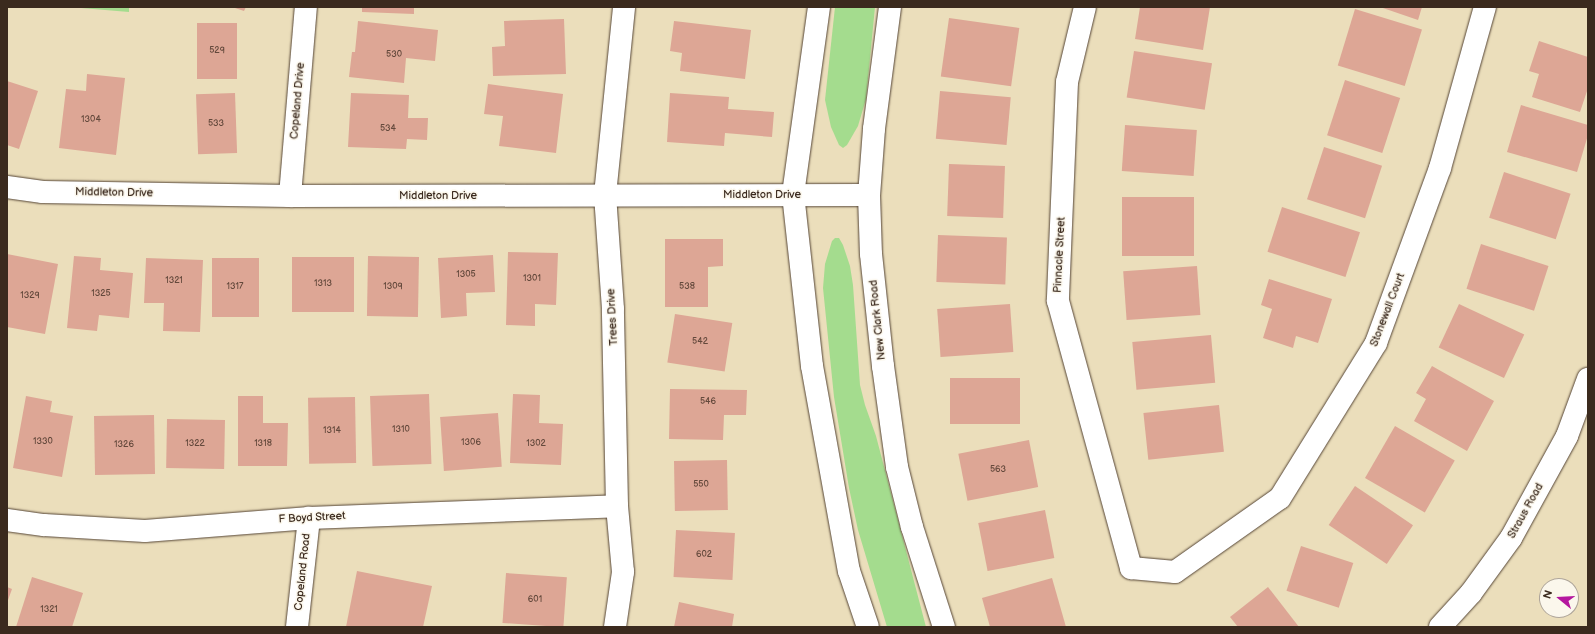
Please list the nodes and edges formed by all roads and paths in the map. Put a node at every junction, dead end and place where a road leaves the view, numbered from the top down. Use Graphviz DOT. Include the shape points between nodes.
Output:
graph roads {
  1 [pos="306,7"];
  2 [pos="624,7"];
  3 [pos="819,7"];
  4 [pos="890,7"];
  5 [pos="1084,7"];
  6 [pos="1485,7"];
  7 [pos="7,187"];
  8 [pos="793,194"];
  9 [pos="605,195"];
  10 [pos="869,195"];
  11 [pos="290,196"];
  12 [pos="1588,379"];
  13 [pos="617,506"];
  14 [pos="308,518"];
  15 [pos="7,520"];
  16 [pos="1131,568"];
  17 [pos="297,627"];
  18 [pos="615,627"];
  19 [pos="868,627"];
  20 [pos="944,627"];
  21 [pos="1440,627"];
  1 -- 11 [label="street, Copeland Drive"];
  2 -- 9 [label="street, Trees Drive"];
  3 -- 8 [label="street"];
  4 -- 10 [label="street, New Clark Road" via="874,130"];
  5 -- 16 [label="street, Pinnacle Street" via="1068,82 1058,301"];
  6 -- 16 [label="street, Stonewall Court" via="1440,168 1376,343 1280,498 1175,572"];
  7 -- 11 [label="street, Middleton Drive" via="43,192"];
  8 -- 9 [label="street, Middleton Drive"];
  8 -- 10 [label="street, Middleton Drive"];
  8 -- 19 [label="street" via="812,366 849,571"];
  9 -- 11 [label="street, Middleton Drive"];
  9 -- 13 [label="street, Trees Drive" via="613,316"];
  10 -- 20 [label="street, New Clark Road" via="871,254 897,467 912,527"];
  12 -- 21 [label="street, Straus Road" via="1567,436 1512,538 1471,593"];
  13 -- 14 [label="street, F Boyd Street"];
  13 -- 18 [label="street, Trees Drive" via="623,572"];
  14 -- 15 [label="street, F Boyd Street" via="145,531 44,525"];
  14 -- 17 [label="street, Copeland Road"];
}
